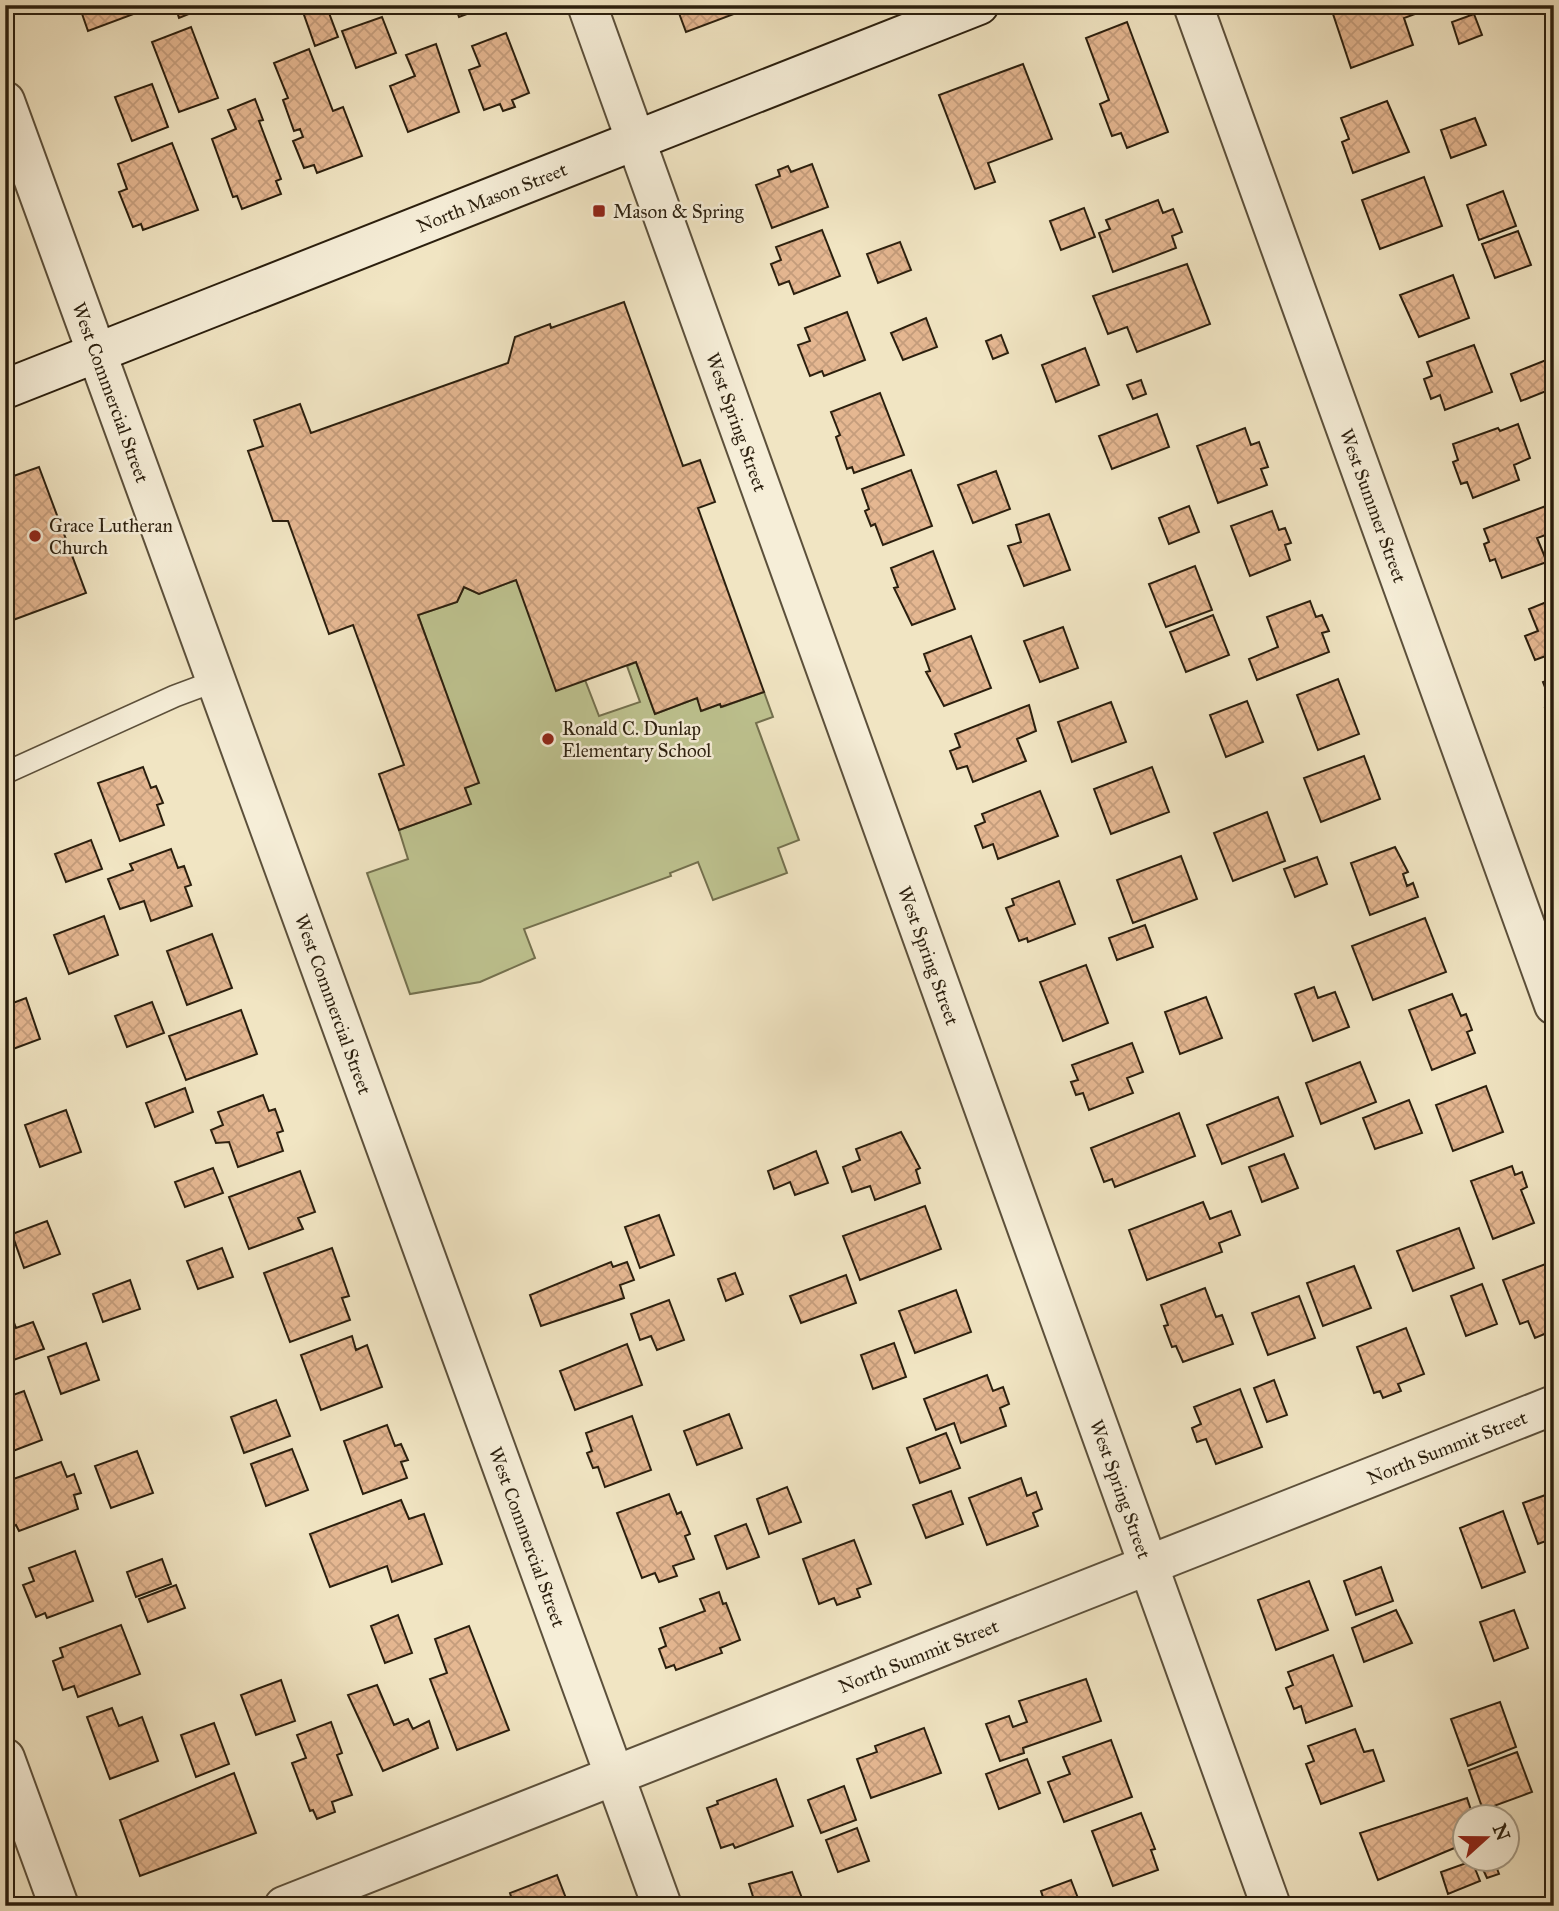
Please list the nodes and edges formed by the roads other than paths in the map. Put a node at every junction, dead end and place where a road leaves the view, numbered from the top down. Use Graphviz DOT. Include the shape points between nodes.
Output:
graph roads {
  1 [pos="587,5"];
  2 [pos="979,5"];
  3 [pos="1193,5"];
  4 [pos="5,101"];
  5 [pos="636,141"];
  6 [pos="97,353"];
  7 [pos="5,389"];
  8 [pos="218,680"];
  9 [pos="5,773"];
  10 [pos="1554,1005"];
  11 [pos="1554,1405"];
  12 [pos="1150,1563"];
  13 [pos="5,1758"];
  14 [pos="615,1774"];
  15 [pos="59,1906"];
  16 [pos="284,1906"];
  17 [pos="662,1906"];
  18 [pos="1271,1906"];
  1 -- 5 [label="street, West Spring Street"];
  2 -- 5 [label="street, North Mason Street"];
  3 -- 10 [label="street, West Summer Street"];
  4 -- 6 [label="street, West Commercial Street"];
  5 -- 6 [label="street, North Mason Street"];
  5 -- 12 [label="street, West Spring Street"];
  6 -- 7 [label="street, North Mason Street"];
  6 -- 8 [label="street, West Commercial Street"];
  8 -- 9 [label="lane"];
  8 -- 14 [label="street, West Commercial Street"];
  11 -- 12 [label="street, North Summit Street"];
  12 -- 14 [label="street, North Summit Street"];
  12 -- 18 [label="street, West Spring Street"];
  13 -- 15 [label="street"];
  14 -- 16 [label="street, North Summit Street"];
  14 -- 17 [label="street, West Commercial Street"];
}
